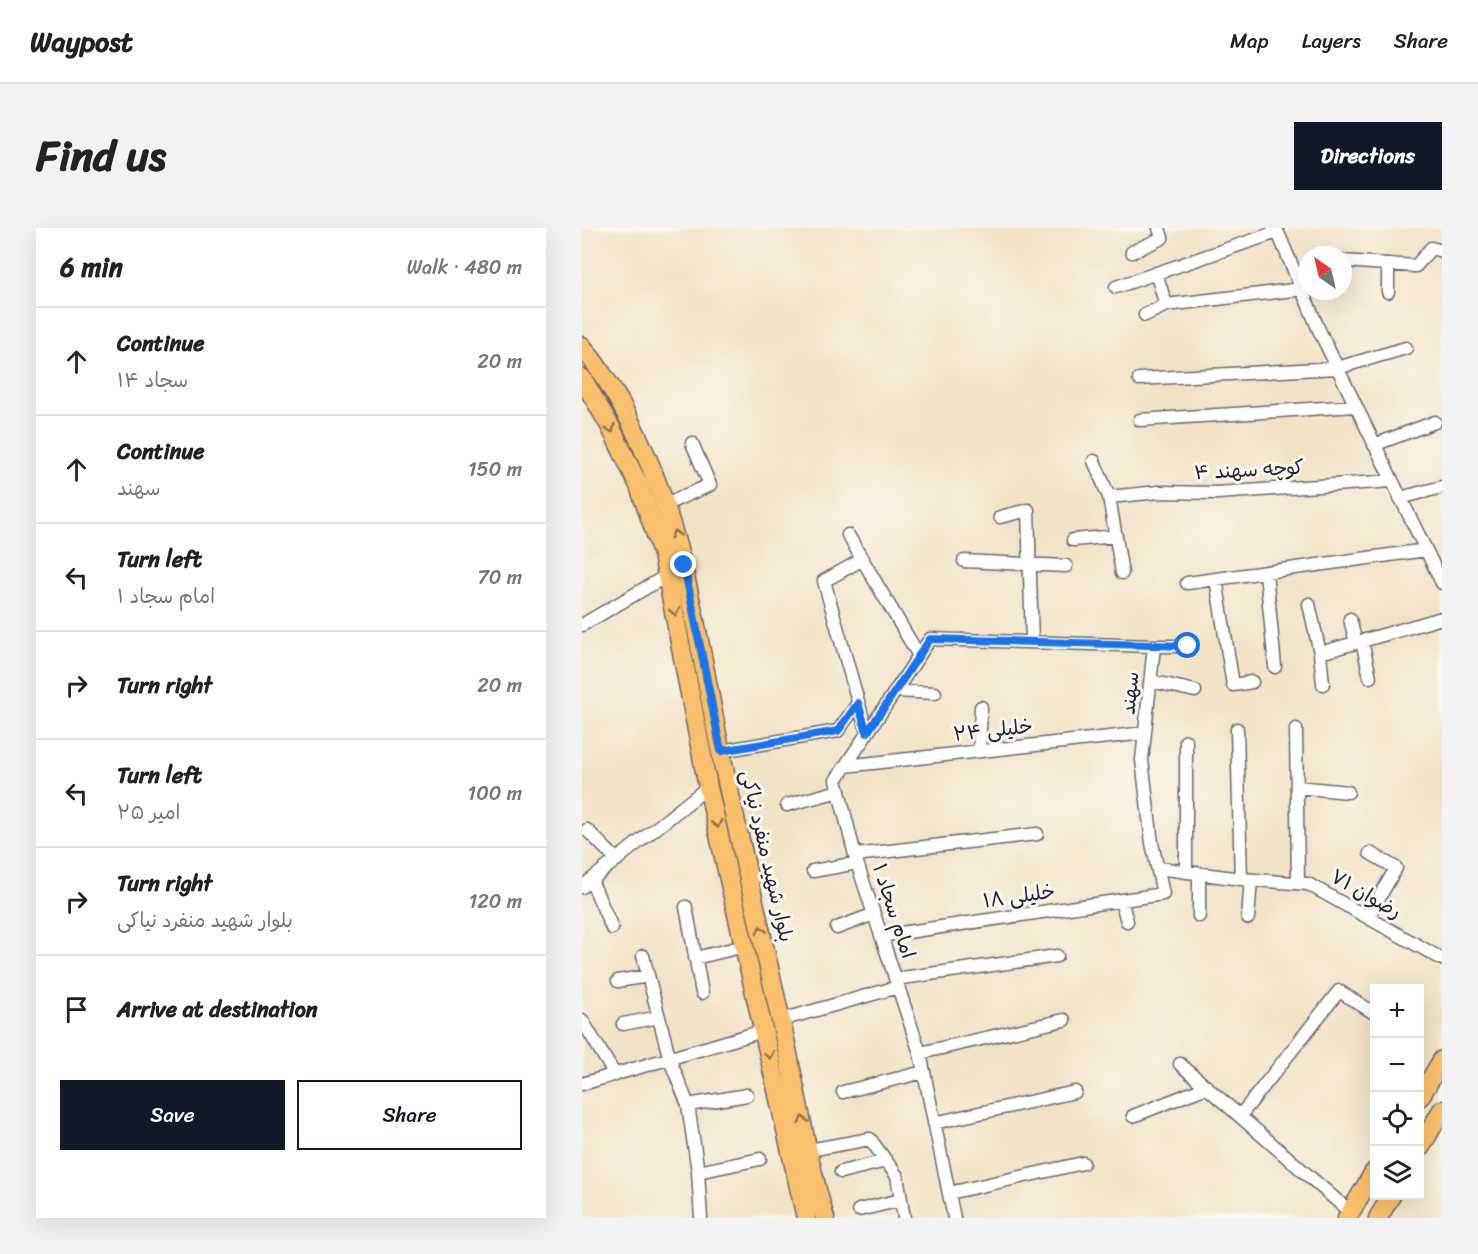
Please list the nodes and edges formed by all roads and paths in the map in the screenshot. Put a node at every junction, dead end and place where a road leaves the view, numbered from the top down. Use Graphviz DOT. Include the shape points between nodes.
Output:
graph roads {
  1 [pos="1159,228"];
  2 [pos="1276,230"];
  3 [pos="1442,251"];
  4 [pos="1132,252"];
  5 [pos="1352,262"];
  6 [pos="1388,264"];
  7 [pos="1298,267"];
  8 [pos="1156,273"];
  9 [pos="1116,286"];
  10 [pos="1298,289"];
  11 [pos="1388,292"];
  12 [pos="1307,300"];
  13 [pos="1166,305"];
  14 [pos="1145,315"];
  15 [pos="582,346"];
  16 [pos="1406,348"];
  17 [pos="1337,368"];
  18 [pos="582,378"];
  19 [pos="1139,380"];
  20 [pos="1355,406"];
  21 [pos="1140,420"];
  22 [pos="1436,422"];
  23 [pos="692,443"];
  24 [pos="1374,445"];
  25 [pos="1094,461"];
  26 [pos="1392,481"];
  27 [pos="1442,487"];
  28 [pos="1109,496"];
  29 [pos="1400,498"];
  30 [pos="666,504"];
  31 [pos="1000,518"];
  32 [pos="848,534"];
  33 [pos="1116,536"];
  34 [pos="1073,540"];
  35 [pos="1426,550"];
  36 [pos="863,559"];
  37 [pos="964,561"];
  38 [pos="1030,564"];
  39 [pos="1066,566"];
  40 [pos="1266,572"];
  41 [pos="1122,573"];
  42 [pos="668,575"];
  43 [pos="1216,579"];
  44 [pos="1187,583"];
  45 [pos="1442,584"];
  46 [pos="1310,604"];
  47 [pos="1442,618"];
  48 [pos="1350,619"];
  49 [pos="582,625"];
  50 [pos="930,639"];
  51 [pos="1032,642"];
  52 [pos="1359,642"];
  53 [pos="1154,646"];
  54 [pos="1188,646"];
  55 [pos="1320,653"];
  56 [pos="919,656"];
  57 [pos="1275,667"];
  58 [pos="1370,677"];
  59 [pos="1151,681"];
  60 [pos="1252,682"];
  61 [pos="1323,684"];
  62 [pos="895,691"];
  63 [pos="1195,691"];
  64 [pos="935,693"];
  65 [pos="858,703"];
  66 [pos="981,706"];
  67 [pos="1237,729"];
  68 [pos="1296,729"];
  69 [pos="867,733"];
  70 [pos="1145,733"];
  71 [pos="1186,741"];
  72 [pos="721,751"];
  73 [pos="979,751"];
  74 [pos="702,754"];
  75 [pos="845,766"];
  76 [pos="708,787"];
  77 [pos="1297,787"];
  78 [pos="839,791"];
  79 [pos="1348,792"];
  80 [pos="787,806"];
  81 [pos="586,831"];
  82 [pos="1037,834"];
  83 [pos="1370,853"];
  84 [pos="856,859"];
  85 [pos="617,860"];
  86 [pos="1158,868"];
  87 [pos="813,871"];
  88 [pos="1193,872"];
  89 [pos="1246,879"];
  90 [pos="587,883"];
  91 [pos="1298,883"];
  92 [pos="1163,894"];
  93 [pos="1121,900"];
  94 [pos="686,907"];
  95 [pos="874,914"];
  96 [pos="1198,916"];
  97 [pos="1368,917"];
  98 [pos="1248,918"];
  99 [pos="1126,921"];
  100 [pos="612,927"];
  101 [pos="837,928"];
  102 [pos="881,936"];
  103 [pos="745,946"];
  104 [pos="643,956"];
  105 [pos="1057,956"];
  106 [pos="695,958"];
  107 [pos="1442,959"];
  108 [pos="648,976"];
  109 [pos="618,981"];
  110 [pos="897,983"];
  111 [pos="702,993"];
  112 [pos="1370,1010"];
  113 [pos="659,1017"];
  114 [pos="582,1020"];
  115 [pos="781,1020"];
  116 [pos="1064,1020"];
  117 [pos="623,1024"];
  118 [pos="764,1031"];
  119 [pos="920,1053"];
  120 [pos="670,1060"];
  121 [pos="1442,1060"];
  122 [pos="1180,1064"];
  123 [pos="924,1072"];
  124 [pos="615,1075"];
  125 [pos="582,1084"];
  126 [pos="1207,1087"];
  127 [pos="843,1092"];
  128 [pos="1075,1092"];
  129 [pos="1422,1092"];
  130 [pos="747,1095"];
  131 [pos="688,1105"];
  132 [pos="1442,1110"];
  133 [pos="1133,1116"];
  134 [pos="1240,1116"];
  135 [pos="934,1123"];
  136 [pos="1420,1146"];
  137 [pos="809,1150"];
  138 [pos="760,1159"];
  139 [pos="886,1161"];
  140 [pos="1083,1163"];
  141 [pos="698,1172"];
  142 [pos="841,1172"];
  143 [pos="1370,1179"];
  144 [pos="949,1193"];
  145 [pos="901,1200"];
  146 [pos="1389,1200"];
  147 [pos="859,1210"];
  148 [pos="1349,1215"];
  149 [pos="701,1218"];
  150 [pos="806,1218"];
  151 [pos="825,1218"];
  152 [pos="904,1218"];
  153 [pos="954,1218"];
  154 [pos="1378,1218"];
  1 -- 4 [label="street" via="1162,238"];
  2 -- 7 [label="street"];
  2 -- 8 [label="street"];
  3 -- 6 [label="street" via="1431,248 1416,266"];
  5 -- 6 [label="street"];
  6 -- 11 [label="street"];
  8 -- 9 [label="street"];
  8 -- 13 [label="street"];
  10 -- 13 [label="street"];
  12 -- 17 [label="street"];
  13 -- 14 [label="street"];
  15 -- 30 [label="main road, بلوار شهید منفرد نیاکی" via="624,407"];
  16 -- 17 [label="street"];
  17 -- 19 [label="street"];
  17 -- 20 [label="street"];
  18 -- 42 [label="main road, one-way" via="639,486"];
  20 -- 21 [label="street"];
  20 -- 24 [label="street"];
  22 -- 24 [label="street"];
  23 -- 30 [label="street" via="711,485"];
  24 -- 26 [label="street"];
  25 -- 28 [label="street"];
  26 -- 28 [label="street, کوچه سهند ۴"];
  26 -- 29 [label="street"];
  27 -- 29 [label="street"];
  28 -- 33 [label="street"];
  29 -- 35 [label="street"];
  72 -- 30 [label="main road, بلوار شهید منفرد نیاکی, one-way" via="684,565"];
  31 -- 38 [label="street" via="1028,510"];
  32 -- 36 [label="street"];
  33 -- 34 [label="street"];
  33 -- 41 [label="street"];
  35 -- 40 [label="street"];
  35 -- 45 [label="street"];
  36 -- 56 [label="street"];
  36 -- 65 [label="street" via="824,581"];
  37 -- 38 [label="street"];
  38 -- 39 [label="street"];
  38 -- 51 [label="street"];
  40 -- 43 [label="street"];
  40 -- 57 [label="street"];
  42 -- 49 [label="street"];
  42 -- 74 [label="main road, one-way"];
  43 -- 44 [label="street"];
  43 -- 60 [label="street" via="1233,685"];
  46 -- 55 [label="street"];
  47 -- 52 [label="street"];
  48 -- 52 [label="street"];
  50 -- 51 [label="street, سهند"];
  50 -- 56 [label="street, امام سجاد ۱"];
  51 -- 53 [label="street, سهند"];
  52 -- 55 [label="street"];
  52 -- 58 [label="street"];
  53 -- 54 [label="street"];
  53 -- 59 [label="street, سهند"];
  55 -- 61 [label="street"];
  56 -- 62 [label="street, امام سجاد ۱"];
  59 -- 63 [label="street"];
  59 -- 70 [label="street, سهند"];
  62 -- 64 [label="street"];
  62 -- 69 [label="street, امام سجاد ۱"];
  65 -- 69 [label="street"];
  65 -- 72 [label="street" via="838,731"];
  66 -- 73 [label="street"];
  67 -- 89 [label="street"];
  68 -- 77 [label="street"];
  69 -- 75 [label="street, امام سجاد ۱"];
  70 -- 73 [label="street, خلیلی ۲۴"];
  70 -- 86 [label="street, سهند" via="1142,760"];
  71 -- 88 [label="street"];
  72 -- 74 [label="main road"];
  115 -- 72 [label="main road, بلوار شهید منفرد نیاکی, one-way"];
  73 -- 75 [label="street, خلیلی ۲۴"];
  74 -- 76 [label="main road"];
  75 -- 78 [label="street, امام سجاد ۱" via="836,780"];
  76 -- 85 [label="street"];
  76 -- 103 [label="main road, one-way"];
  77 -- 79 [label="street"];
  77 -- 91 [label="street"];
  78 -- 80 [label="street"];
  78 -- 84 [label="street, امام سجاد ۱"];
  81 -- 85 [label="street"];
  82 -- 84 [label="street"];
  83 -- 97 [label="street" via="1396,868"];
  84 -- 87 [label="street"];
  84 -- 95 [label="street, امام سجاد ۱"];
  85 -- 90 [label="street"];
  86 -- 88 [label="street, رضوان ۷۱"];
  86 -- 92 [label="street, سهند"];
  88 -- 89 [label="street, رضوان ۷۱"];
  88 -- 96 [label="street"];
  89 -- 91 [label="street, رضوان ۷۱"];
  89 -- 98 [label="street"];
  90 -- 100 [label="street"];
  91 -- 97 [label="street, رضوان ۷۱" via="1308,884"];
  92 -- 93 [label="street, خلیلی ۱۸"];
  93 -- 99 [label="street"];
  93 -- 102 [label="street, خلیلی ۱۸"];
  94 -- 106 [label="street"];
  95 -- 101 [label="street"];
  95 -- 102 [label="street, امام سجاد ۱"];
  97 -- 107 [label="street, رضوان ۷۱"];
  102 -- 110 [label="street, امام سجاد ۱"];
  103 -- 106 [label="street"];
  103 -- 118 [label="main road"];
  104 -- 108 [label="street"];
  105 -- 110 [label="street"];
  106 -- 111 [label="street"];
  108 -- 109 [label="street"];
  108 -- 113 [label="street"];
  110 -- 115 [label="street"];
  110 -- 119 [label="street, امام سجاد ۱"];
  112 -- 134 [label="street" via="1339,990"];
  113 -- 117 [label="street"];
  113 -- 120 [label="street"];
  114 -- 124 [label="street"];
  137 -- 115 [label="main road, بلوار شهید منفرد نیاکی, one-way"];
  116 -- 119 [label="street"];
  118 -- 120 [label="street"];
  118 -- 150 [label="main road, one-way"];
  119 -- 123 [label="street, امام سجاد ۱"];
  120 -- 124 [label="street"];
  120 -- 131 [label="street"];
  121 -- 129 [label="main road"];
  122 -- 126 [label="street"];
  123 -- 127 [label="street"];
  123 -- 135 [label="street, امام سجاد ۱"];
  124 -- 125 [label="street"];
  126 -- 133 [label="street"];
  126 -- 134 [label="street"];
  128 -- 135 [label="street"];
  130 -- 131 [label="street"];
  131 -- 141 [label="street"];
  132 -- 136 [label="main road"];
  134 -- 148 [label="street"];
  135 -- 144 [label="street, امام سجاد ۱"];
  137 -- 139 [label="street" via="870,1139"];
  137 -- 151 [label="main road, بلوار شهید منفرد نیاکی"];
  138 -- 141 [label="street"];
  139 -- 142 [label="street"];
  139 -- 145 [label="street" via="897,1176"];
  140 -- 144 [label="street"];
  141 -- 149 [label="street"];
  143 -- 148 [label="main road"];
  144 -- 153 [label="street, امام سجاد ۱"];
  145 -- 147 [label="street"];
  145 -- 152 [label="street"];
  146 -- 154 [label="main road"];
}
